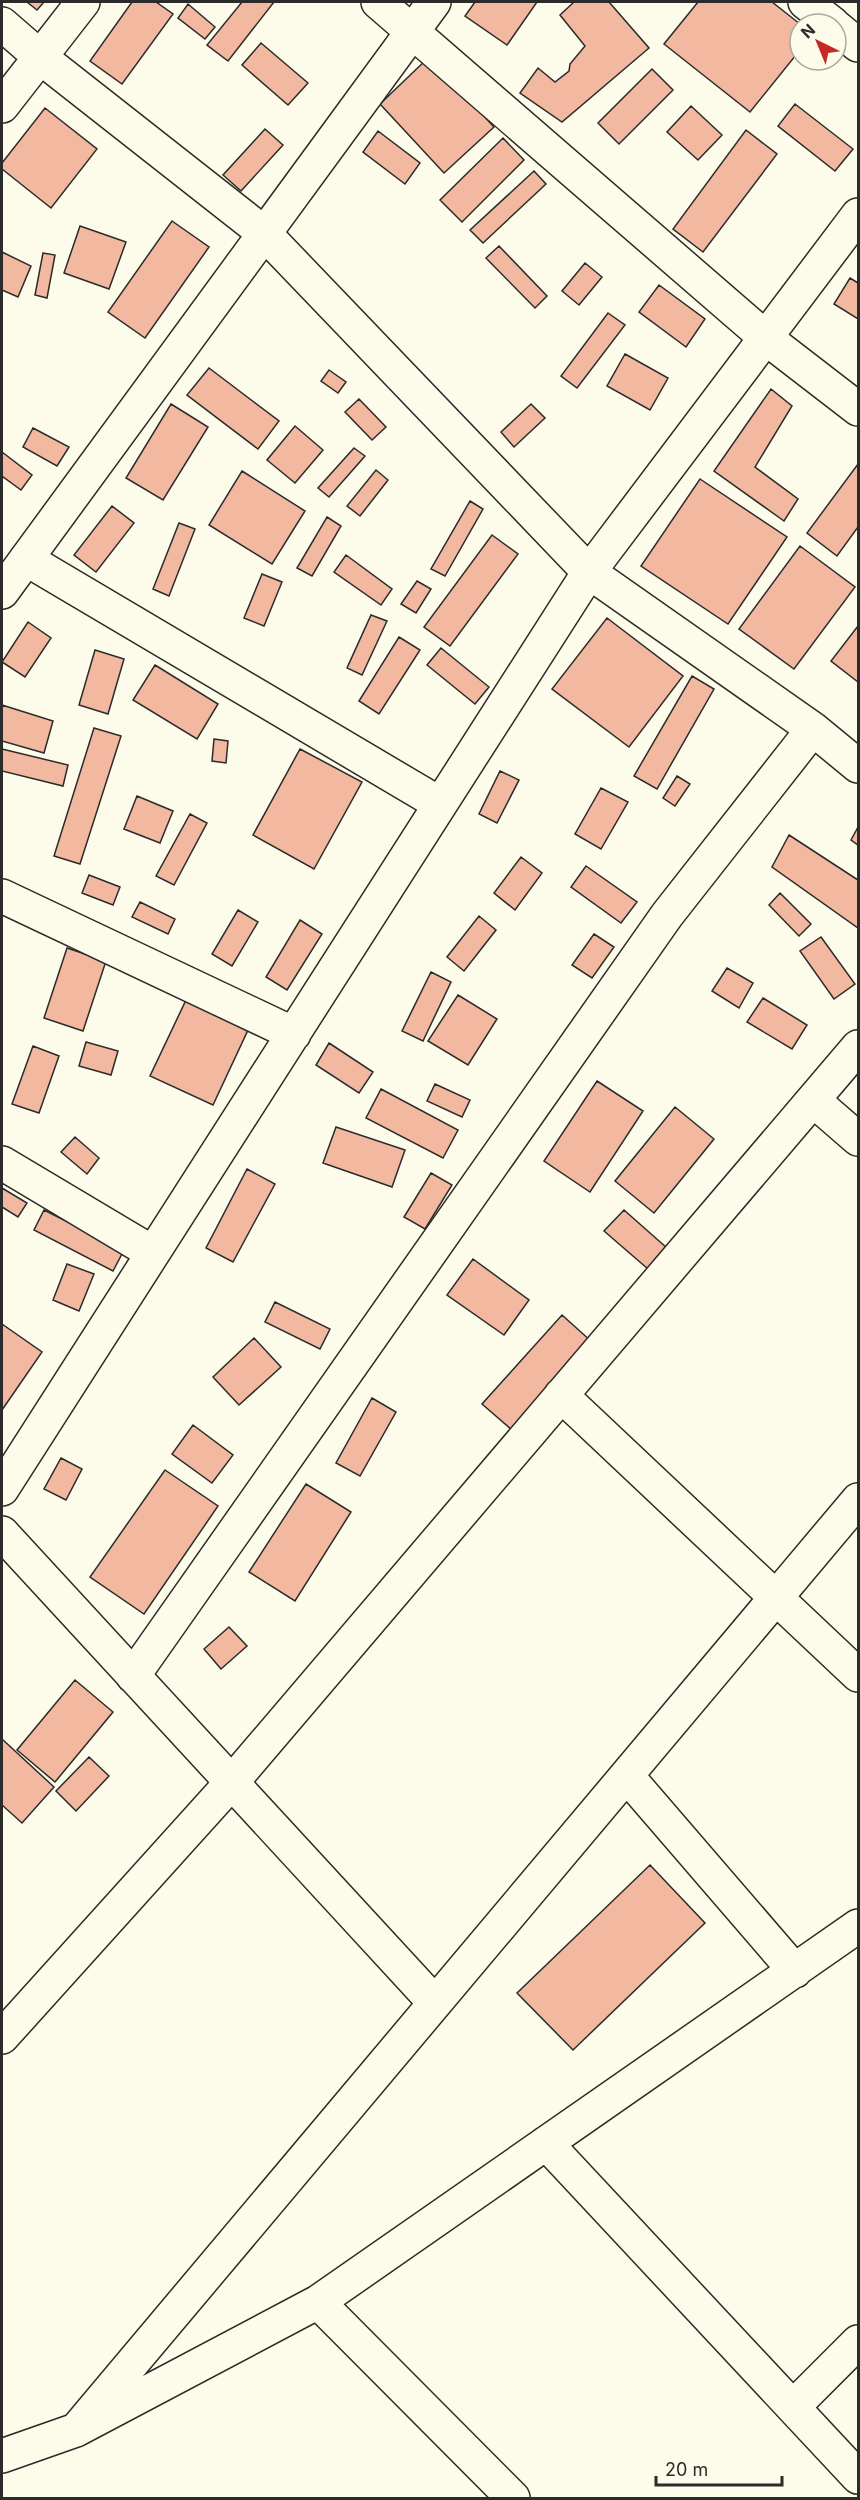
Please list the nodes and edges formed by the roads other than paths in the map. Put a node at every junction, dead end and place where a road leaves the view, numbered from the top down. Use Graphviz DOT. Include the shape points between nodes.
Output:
graph roads {
  1 [pos="83,2"];
  2 [pos="378,2"];
  3 [pos="434,2"];
  4 [pos="2,24"];
  5 [pos="412,31"];
  6 [pos="40,57"];
  7 [pos="2,106"];
  8 [pos="858,215"];
  9 [pos="264,232"];
  10 [pos="766,338"];
  11 [pos="858,409"];
  12 [pos="26,560"];
  13 [pos="589,572"];
  14 [pos="2,592"];
  15 [pos="813,729"];
  16 [pos="858,766"];
  17 [pos="440,804"];
  18 [pos="2,896"];
  19 [pos="294,1034"];
  20 [pos="858,1047"];
  21 [pos="813,1100"];
  22 [pos="858,1139"];
  23 [pos="2,1163"];
  24 [pos="153,1252"];
  25 [pos="561,1395"];
  26 [pos="2,1489"];
  27 [pos="858,1500"];
  28 [pos="2,1533"];
  29 [pos="776,1597"];
  30 [pos="858,1675"];
  31 [pos="133,1676"];
  32 [pos="627,1776"];
  33 [pos="232,1782"];
  34 [pos="858,1926"];
  35 [pos="795,1971"];
  36 [pos="435,2003"];
  37 [pos="2,2037"];
  38 [pos="546,2143"];
  39 [pos="318,2302"];
  40 [pos="858,2342"];
  41 [pos="793,2408"];
  42 [pos="76,2430"];
  43 [pos="2,2456"];
  44 [pos="858,2477"];
  45 [pos="513,2499"];
  1 -- 6 [label="street"];
  2 -- 5 [label="street"];
  3 -- 5 [label="street"];
  4 -- 6 [label="street"];
  5 -- 9 [label="street"];
  5 -- 10 [label="street"];
  6 -- 7 [label="street"];
  6 -- 9 [label="street"];
  8 -- 10 [label="street"];
  9 -- 12 [label="street"];
  9 -- 13 [label="street"];
  10 -- 11 [label="street"];
  10 -- 13 [label="street"];
  12 -- 14 [label="street"];
  12 -- 17 [label="street"];
  13 -- 15 [label="street"];
  13 -- 17 [label="street"];
  15 -- 16 [label="street"];
  15 -- 31 [label="street" via="666,915"];
  17 -- 19 [label="street"];
  18 -- 19 [label="street"];
  19 -- 24 [label="street"];
  20 -- 21 [label="street"];
  21 -- 22 [label="street"];
  21 -- 25 [label="street"];
  23 -- 24 [label="street"];
  24 -- 26 [label="street"];
  25 -- 29 [label="street"];
  25 -- 33 [label="street"];
  27 -- 29 [label="street"];
  28 -- 31 [label="street"];
  29 -- 30 [label="street"];
  29 -- 32 [label="street"];
  31 -- 33 [label="street"];
  32 -- 35 [label="street"];
  32 -- 36 [label="street"];
  33 -- 36 [label="street"];
  33 -- 37 [label="street"];
  34 -- 35 [label="street"];
  35 -- 38 [label="street"];
  36 -- 42 [label="street"];
  38 -- 39 [label="street"];
  38 -- 41 [label="street"];
  39 -- 42 [label="street"];
  39 -- 45 [label="street"];
  40 -- 41 [label="street"];
  41 -- 44 [label="street"];
  42 -- 43 [label="street"];
}
